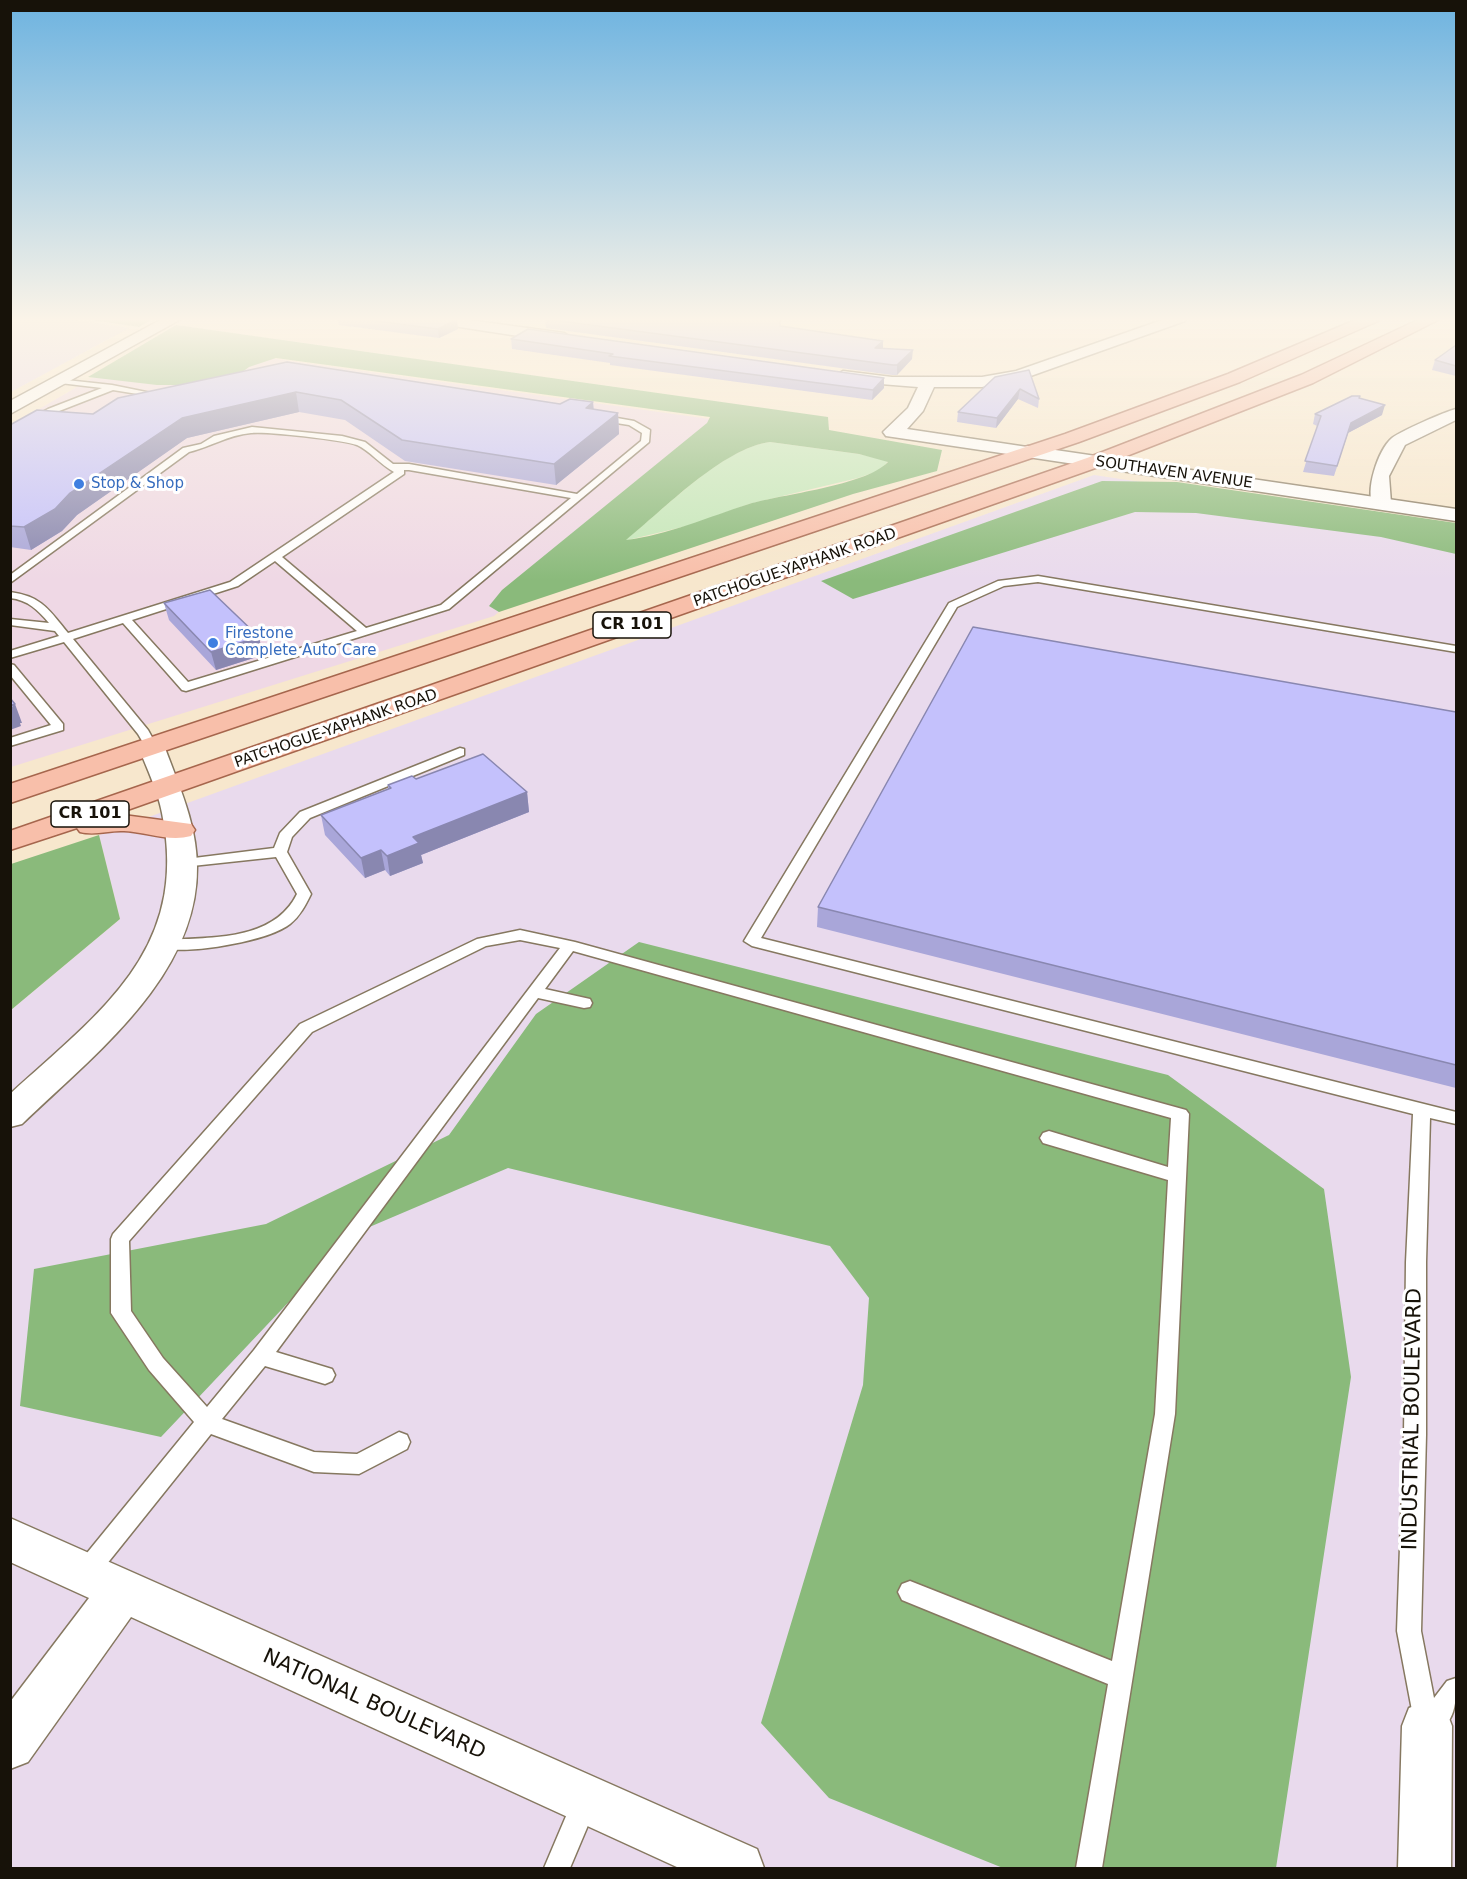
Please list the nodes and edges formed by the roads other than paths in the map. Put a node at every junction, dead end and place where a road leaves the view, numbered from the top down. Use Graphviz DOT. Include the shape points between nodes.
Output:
graph roads {
  1 [pos="65,406"];
  2 [pos="918,406"];
  3 [pos="1162,406"];
  4 [pos="1238,406"];
  5 [pos="1456,414"];
  6 [pos="586,415"];
  7 [pos="10,433"];
  8 [pos="1028,452"];
  9 [pos="1094,462"];
  10 [pos="392,467"];
  11 [pos="579,497"];
  12 [pos="1381,503"];
  13 [pos="1456,515"];
  14 [pos="276,557"];
  15 [pos="10,580"];
  16 [pos="10,595"];
  17 [pos="125,619"];
  18 [pos="10,622"];
  19 [pos="63,632"];
  20 [pos="366,633"];
  21 [pos="1456,649"];
  22 [pos="10,655"];
  23 [pos="11,670"];
  24 [pos="10,742"];
  25 [pos="152,748"];
  26 [pos="460,752"];
  27 [pos="170,787"];
  28 [pos="10,794"];
  29 [pos="180,830"];
  30 [pos="10,841"];
  31 [pos="10,846"];
  32 [pos="280,852"];
  33 [pos="183,863"];
  34 [pos="166,945"];
  35 [pos="570,945"];
  36 [pos="534,992"];
  37 [pos="584,1003"];
  38 [pos="1422,1109"];
  39 [pos="10,1115"];
  40 [pos="1456,1118"];
  41 [pos="1049,1138"];
  42 [pos="1177,1176"];
  43 [pos="261,1356"];
  44 [pos="325,1375"];
  45 [pos="209,1424"];
  46 [pos="399,1442"];
  47 [pos="10,1539"];
  48 [pos="103,1582"];
  49 [pos="910,1592"];
  50 [pos="1121,1677"];
  51 [pos="1442,1708"];
  52 [pos="10,1744"];
  53 [pos="586,1802"];
  54 [pos="557,1869"];
  55 [pos="738,1869"];
  56 [pos="1089,1869"];
  57 [pos="1424,1869"];
  1 -- 7 [label="lane"];
  2 -- 8 [label="street, SOUTHAVEN AVENUE" via="892,432"];
  3 -- 8 [label="main road, PATCHOGUE-YAPHANK ROAD / CR 101"];
  4 -- 9 [label="main road, PATCHOGUE-YAPHANK ROAD / CR 101"];
  5 -- 12 [label="street" via="1398,442 1380,476"];
  6 -- 11 [label="lane" via="631,423 647,432 645,442"];
  8 -- 9 [label="street, SOUTHAVEN AVENUE"];
  8 -- 25 [label="main road, PATCHOGUE-YAPHANK ROAD / CR 101"];
  9 -- 12 [label="street, SOUTHAVEN AVENUE"];
  9 -- 27 [label="main road, PATCHOGUE-YAPHANK ROAD / CR 101"];
  10 -- 11 [label="lane" via="418,468"];
  10 -- 14 [label="lane" via="401,472"];
  10 -- 15 [label="lane" via="362,444 342,439 252,430 217,438 186,450"];
  11 -- 20 [label="lane" via="445,607"];
  12 -- 13 [label="street, SOUTHAVEN AVENUE"];
  14 -- 17 [label="lane" via="216,592"];
  14 -- 20 [label="lane"];
  16 -- 19 [label="lane" via="35,602"];
  17 -- 19 [label="lane"];
  17 -- 20 [label="lane" via="186,687"];
  18 -- 19 [label="lane"];
  19 -- 22 [label="lane"];
  19 -- 25 [label="lane"];
  21 -- 38 [label="lane" via="1038,579 1002,582 953,605 752,941"];
  23 -- 24 [label="lane" via="59,727"];
  25 -- 27 [label="street"];
  25 -- 28 [label="main road, PATCHOGUE-YAPHANK ROAD / CR 101"];
  26 -- 32 [label="lane" via="305,815 285,836"];
  27 -- 29 [label="street"];
  27 -- 30 [label="main road, PATCHOGUE-YAPHANK ROAD / CR 101"];
  29 -- 31 [label="main road" via="106,823"];
  29 -- 33 [label="street"];
  32 -- 33 [label="lane"];
  32 -- 34 [label="lane" via="304,894 300,910 280,926 244,938"];
  33 -- 34 [label="street" via="180,908"];
  34 -- 39 [label="street" via="116,1013"];
  35 -- 36 [label="lane"];
  35 -- 42 [label="lane" via="1180,1114"];
  35 -- 45 [label="lane" via="520,935 482,942 306,1028 120,1239 121,1313 156,1364"];
  36 -- 37 [label="lane"];
  36 -- 43 [label="lane"];
  38 -- 40 [label="lane"];
  38 -- 51 [label="lane, INDUSTRIAL BOULEVARD" via="1409,1631"];
  41 -- 42 [label="lane"];
  42 -- 50 [label="lane" via="1165,1414"];
  43 -- 44 [label="lane"];
  43 -- 45 [label="lane"];
  45 -- 46 [label="lane" via="314,1462 359,1464"];
  45 -- 48 [label="lane"];
  47 -- 48 [label="street, NATIONAL BOULEVARD"];
  48 -- 52 [label="street"];
  48 -- 53 [label="street, NATIONAL BOULEVARD"];
  49 -- 50 [label="lane"];
  50 -- 56 [label="lane"];
  51 -- 57 [label="street, INDUSTRIAL BOULEVARD"];
  53 -- 54 [label="lane"];
  53 -- 55 [label="street, NATIONAL BOULEVARD"];
}
